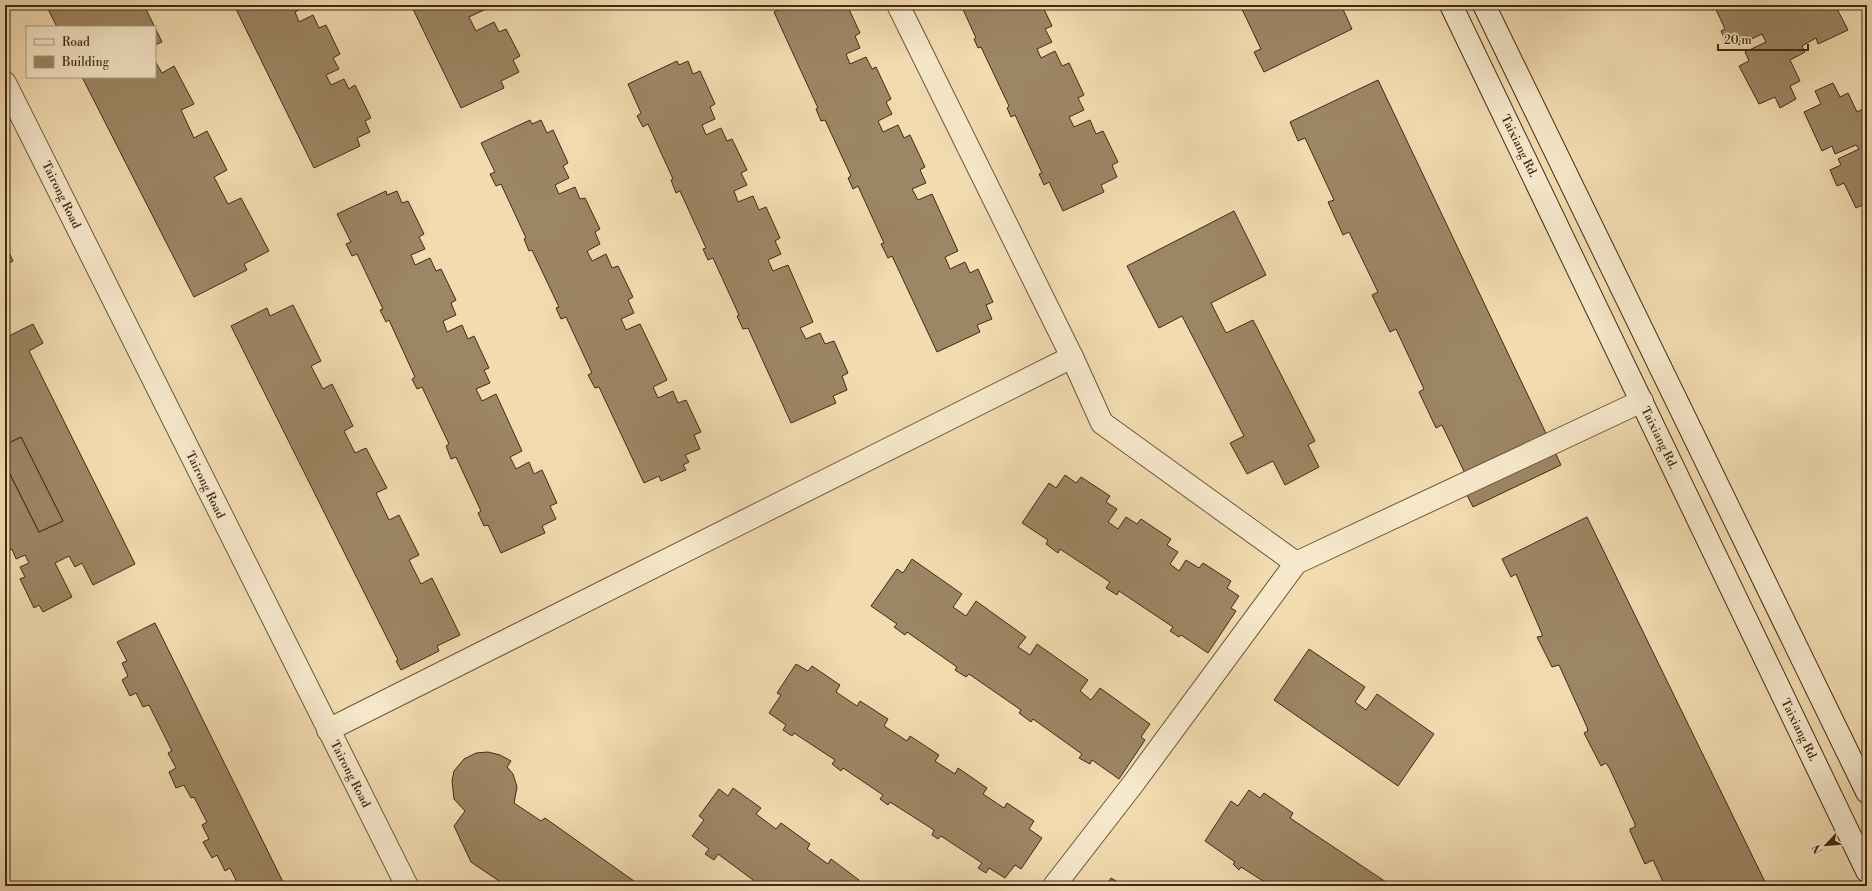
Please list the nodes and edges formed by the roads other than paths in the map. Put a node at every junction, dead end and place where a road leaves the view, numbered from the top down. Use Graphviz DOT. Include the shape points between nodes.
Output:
graph roads {
  1 [pos="898,5"];
  2 [pos="1451,5"];
  3 [pos="1484,5"];
  4 [pos="5,83"];
  5 [pos="1072,356"];
  6 [pos="1642,402"];
  7 [pos="1296,563"];
  8 [pos="328,730"];
  9 [pos="1867,792"];
  10 [pos="1867,871"];
  11 [pos="407,886"];
  12 [pos="1054,886"];
  1 -- 5 [label="street"];
  2 -- 6 [label="street, Taixiang Rd."];
  3 -- 9 [label="street"];
  4 -- 8 [label="street, Tairong Road"];
  5 -- 7 [label="street" via="1102,423"];
  5 -- 8 [label="street"];
  6 -- 7 [label="street"];
  6 -- 10 [label="street, Taixiang Rd."];
  7 -- 12 [label="street" via="1133,784"];
  8 -- 11 [label="street, Tairong Road"];
}
